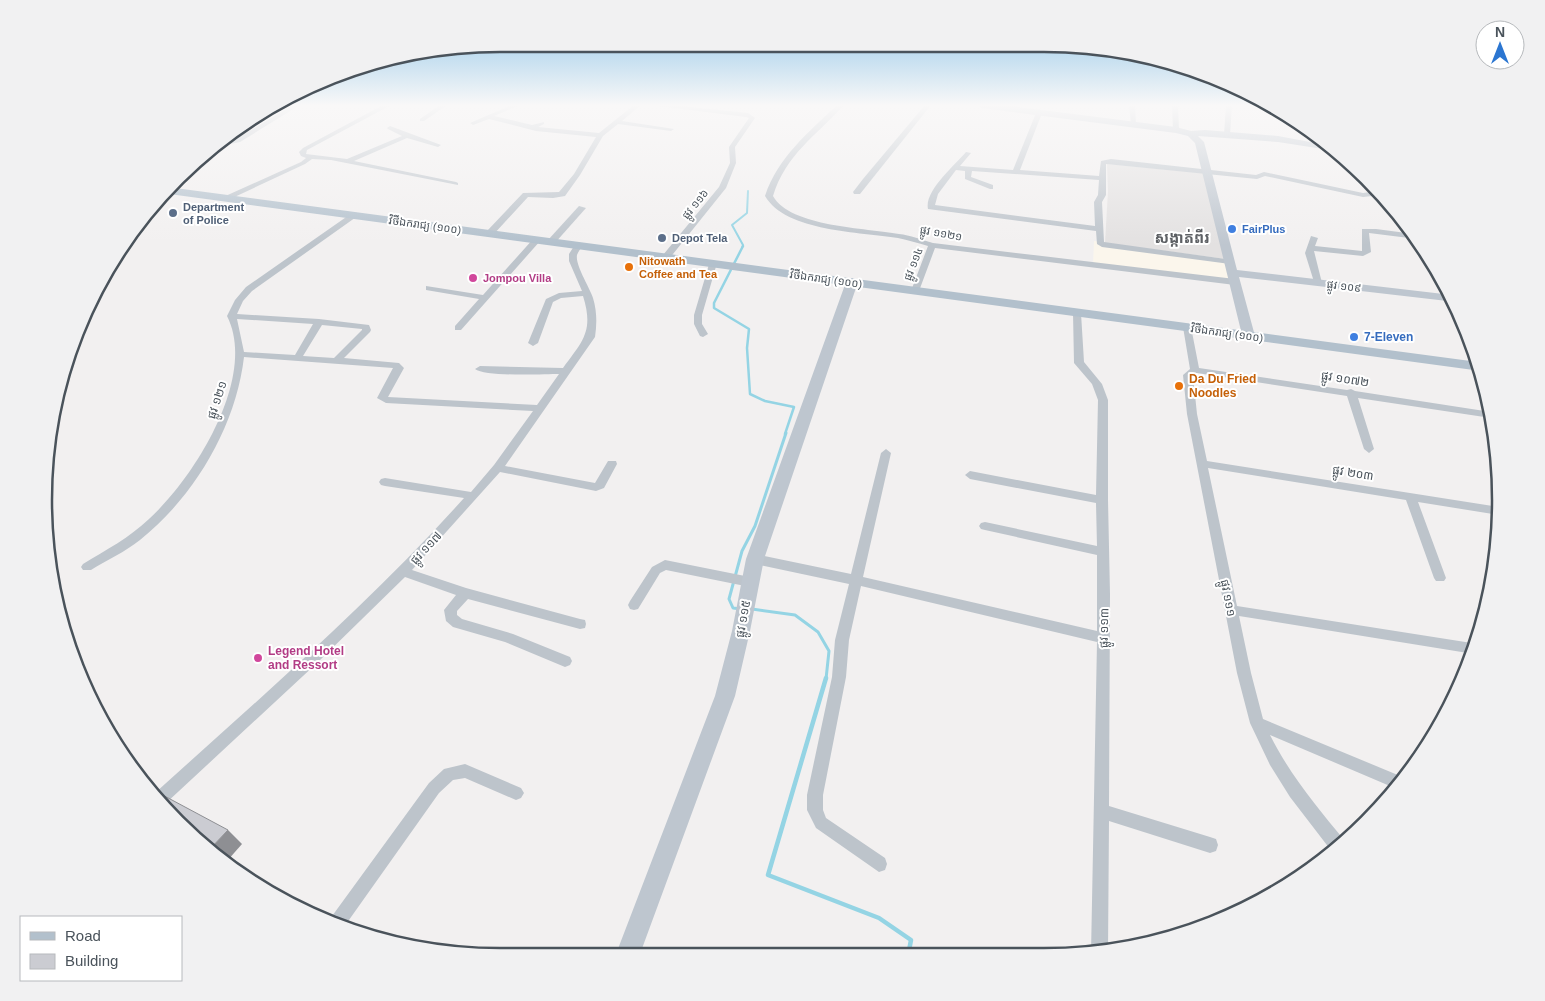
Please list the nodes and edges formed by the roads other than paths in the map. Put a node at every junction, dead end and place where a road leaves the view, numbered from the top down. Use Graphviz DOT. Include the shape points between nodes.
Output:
graph roads {
  1 [pos="303,152"];
  2 [pos="370,152"];
  3 [pos="590,152"];
  4 [pos="732,152"];
  5 [pos="795,152"];
  6 [pos="887,152"];
  7 [pos="1024,152"];
  8 [pos="1202,152"];
  9 [pos="968,153"];
  10 [pos="311,157"];
  11 [pos="346,162"];
  12 [pos="954,168"];
  13 [pos="969,170"];
  14 [pos="1016,171"];
  15 [pos="1208,172"];
  16 [pos="1103,178"];
  17 [pos="533,183"];
  18 [pos="456,184"];
  19 [pos="990,187"];
  20 [pos="177,192"];
  21 [pos="857,192"];
  22 [pos="1371,194"];
  23 [pos="526,195"];
  24 [pos="225,198"];
  25 [pos="582,208"];
  26 [pos="355,215"];
  27 [pos="1098,229"];
  28 [pos="490,233"];
  29 [pos="1405,235"];
  30 [pos="1314,238"];
  31 [pos="537,240"];
  32 [pos="551,242"];
  33 [pos="579,245"];
  34 [pos="932,245"];
  35 [pos="1311,248"];
  36 [pos="666,257"];
  37 [pos="719,264"];
  38 [pos="1233,272"];
  39 [pos="852,282"];
  40 [pos="1318,283"];
  41 [pos="429,288"];
  42 [pos="915,291"];
  43 [pos="586,292"];
  44 [pos="484,298"];
  45 [pos="1444,298"];
  46 [pos="1077,312"];
  47 [pos="231,316"];
  48 [pos="319,322"];
  49 [pos="1187,327"];
  50 [pos="458,328"];
  51 [pos="703,334"];
  52 [pos="1248,336"];
  53 [pos="533,344"];
  54 [pos="240,354"];
  55 [pos="298,357"];
  56 [pos="338,359"];
  57 [pos="1472,366"];
  58 [pos="480,369"];
  59 [pos="565,370"];
  60 [pos="1195,370"];
  61 [pos="1351,392"];
  62 [pos="540,408"];
  63 [pos="1484,414"];
  64 [pos="1369,449"];
  65 [pos="886,453"];
  66 [pos="612,464"];
  67 [pos="1203,464"];
  68 [pos="498,468"];
  69 [pos="970,475"];
  70 [pos="386,482"];
  71 [pos="474,496"];
  72 [pos="1410,496"];
  73 [pos="1102,500"];
  74 [pos="1492,510"];
  75 [pos="985,526"];
  76 [pos="1102,552"];
  77 [pos="755,559"];
  78 [pos="87,567"];
  79 [pos="403,572"];
  80 [pos="1440,578"];
  81 [pos="855,580"];
  82 [pos="748,589"];
  83 [pos="465,593"];
  84 [pos="634,605"];
  85 [pos="1231,610"];
  86 [pos="580,624"];
  87 [pos="1103,638"];
  88 [pos="1468,648"];
  89 [pos="565,662"];
  90 [pos="1257,723"];
  91 [pos="1394,780"];
  92 [pos="516,793"];
  93 [pos="164,796"];
  94 [pos="1101,812"];
  95 [pos="1335,841"];
  96 [pos="1210,846"];
  97 [pos="879,864"];
  98 [pos="340,918"];
  99 [pos="1099,945"];
  100 [pos="630,948"];
  1 -- 10 [label="street" via="303,155"];
  2 -- 11 [label="street"];
  3 -- 23 [label="street" via="562,194"];
  4 -- 36 [label="street, ផ្លូវ ១១៦" via="733,163 722,188"];
  5 -- 34 [label="street, ផ្លូវ ១១២១" via="782,165 772,185 769,196 773,203 790,214 826,227 900,236"];
  6 -- 21 [label="street"];
  7 -- 14 [label="street"];
  8 -- 15 [label="main road"];
  9 -- 12 [label="street"];
  10 -- 11 [label="street"];
  10 -- 24 [label="street"];
  11 -- 18 [label="street"];
  12 -- 13 [label="street"];
  12 -- 27 [label="street" via="930,201 931,207"];
  13 -- 14 [label="street"];
  13 -- 19 [label="street" via="967,178"];
  14 -- 16 [label="street"];
  15 -- 16 [label="street" via="1105,161"];
  15 -- 22 [label="street" via="1259,177 1264,174"];
  15 -- 38 [label="main road"];
  16 -- 27 [label="street" via="1098,202"];
  17 -- 23 [label="street"];
  20 -- 24 [label="main road, វិថីឯករាជ្យ (១០០)"];
  23 -- 28 [label="street"];
  24 -- 26 [label="main road, វិថីឯករាជ្យ (១០០)"];
  25 -- 32 [label="street"];
  26 -- 28 [label="main road, វិថីឯករាជ្យ (១០០)"];
  26 -- 47 [label="street" via="249,289 239,299"];
  27 -- 38 [label="street" via="1101,244"];
  28 -- 31 [label="main road, វិថីឯករាជ្យ (១០០)"];
  29 -- 35 [label="street" via="1365,231 1367,252 1363,254"];
  30 -- 35 [label="street"];
  31 -- 32 [label="main road, វិថីឯករាជ្យ (១០០)"];
  31 -- 44 [label="street"];
  32 -- 33 [label="main road, វិថីឯករាជ្យ (១០០)"];
  33 -- 36 [label="main road, វិថីឯករាជ្យ (១០០)"];
  33 -- 43 [label="street, ផ្លូវ ១១៧" via="573,261"];
  34 -- 38 [label="street, ផ្លូវ ១១២១"];
  34 -- 42 [label="street, ផ្លូវ ១១៤"];
  35 -- 40 [label="street" via="1310,260"];
  36 -- 37 [label="main road, វិថីឯករាជ្យ (១០០)"];
  37 -- 39 [label="main road, វិថីឯករាជ្យ (១០០)"];
  37 -- 51 [label="street" via="698,315"];
  38 -- 40 [label="main road, ផ្លូវ ១០៩"];
  38 -- 52 [label="main road"];
  39 -- 42 [label="main road, វិថីឯករាជ្យ (១០០)"];
  39 -- 77 [label="street, ផ្លូវ ១១៥"];
  40 -- 45 [label="main road, ផ្លូវ ១០៩"];
  41 -- 44 [label="street"];
  42 -- 46 [label="main road, វិថីឯករាជ្យ (១០០)"];
  43 -- 53 [label="street" via="549,301"];
  43 -- 59 [label="street, ផ្លូវ ១១៧" via="593,309 590,337"];
  44 -- 50 [label="street"];
  46 -- 49 [label="main road, វិថីឯករាជ្យ (១០០)"];
  46 -- 73 [label="street, ផ្លូវ ១១៣" via="1079,363 1095,380 1104,400"];
  47 -- 48 [label="street"];
  47 -- 54 [label="street, ផ្លូវ ១២១"];
  48 -- 55 [label="street"];
  48 -- 56 [label="street" via="366,327 367,330"];
  49 -- 52 [label="main road, វិថីឯករាជ្យ (១០០)"];
  49 -- 60 [label="street, ផ្លូវ ១១១"];
  52 -- 57 [label="main road, វិថីឯករាជ្យ (១០០)"];
  54 -- 55 [label="street"];
  54 -- 78 [label="street, ផ្លូវ ១២១" via="234,394 221,428 203,459 162,514 136,538"];
  55 -- 56 [label="street"];
  56 -- 62 [label="street" via="399,366 383,395 386,400"];
  58 -- 59 [label="street"];
  59 -- 62 [label="street, ផ្លូវ ១១៧"];
  60 -- 61 [label="street, ផ្លូវ ១០៧២"];
  60 -- 67 [label="street, ផ្លូវ ១១១" via="1188,375 1192,414"];
  61 -- 63 [label="street, ផ្លូវ ១០៧២"];
  61 -- 64 [label="street"];
  62 -- 68 [label="street, ផ្លូវ ១១៧"];
  65 -- 81 [label="street"];
  66 -- 68 [label="street" via="600,486 596,487"];
  67 -- 72 [label="street, ផ្លូវ ២០៣"];
  67 -- 85 [label="street, ផ្លូវ ១១១"];
  68 -- 71 [label="street, ផ្លូវ ១១៧"];
  69 -- 73 [label="street"];
  70 -- 71 [label="street"];
  71 -- 79 [label="street, ផ្លូវ ១១៧"];
  72 -- 74 [label="street, ផ្លូវ ២០៣"];
  72 -- 80 [label="street"];
  73 -- 76 [label="street, ផ្លូវ ១១៣"];
  75 -- 76 [label="street"];
  76 -- 87 [label="street, ផ្លូវ ១១៣"];
  77 -- 81 [label="street"];
  77 -- 82 [label="street, ផ្លូវ ១១៥"];
  79 -- 83 [label="street"];
  79 -- 93 [label="street, ផ្លូវ ១១៧"];
  81 -- 87 [label="street"];
  81 -- 97 [label="street" via="815,795 815,810 820,823"];
  82 -- 84 [label="street" via="665,565 656,570"];
  82 -- 100 [label="street, ផ្លូវ ១១៥" via="725,696"];
  83 -- 86 [label="street"];
  83 -- 89 [label="street" via="450,610 451,617 458,623 508,638"];
  85 -- 88 [label="street"];
  85 -- 90 [label="street, ផ្លូវ ១១១"];
  87 -- 94 [label="street, ផ្លូវ ១១៣"];
  90 -- 91 [label="street"];
  90 -- 95 [label="street, ផ្លូវ ១១១" via="1274,760"];
  92 -- 98 [label="street" via="465,771 449,774 434,788"];
  94 -- 96 [label="street"];
  94 -- 99 [label="street, ផ្លូវ ១១៣"];
}
